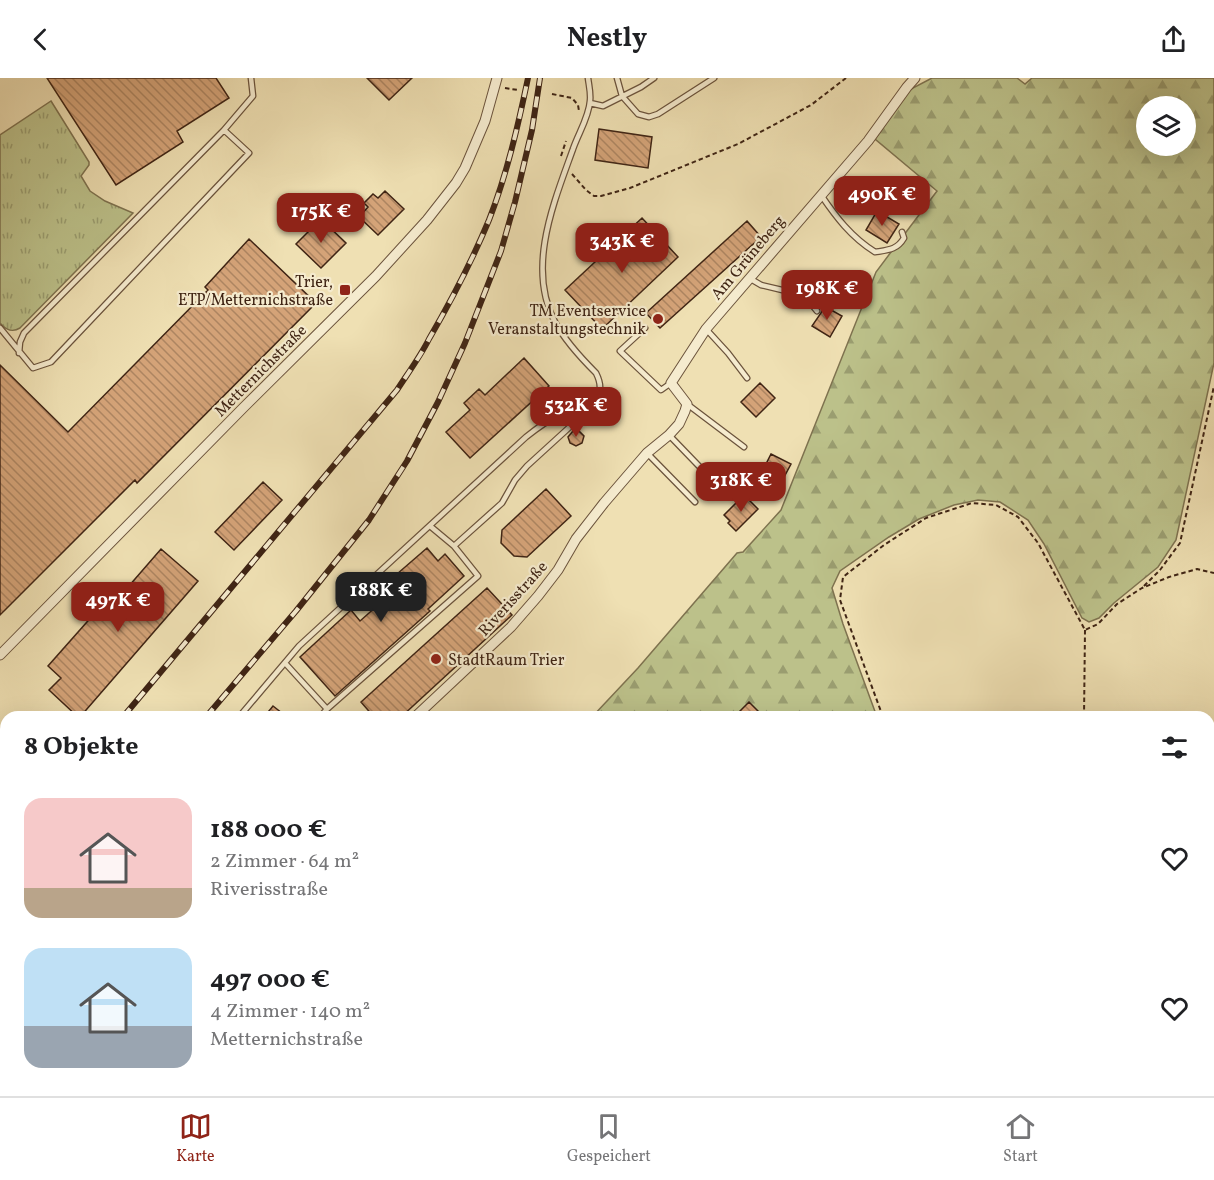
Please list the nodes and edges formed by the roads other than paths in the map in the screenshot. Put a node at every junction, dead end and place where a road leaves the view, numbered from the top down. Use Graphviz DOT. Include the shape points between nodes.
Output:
graph roads {
  1 [pos="251,78"];
  2 [pos="588,78"];
  3 [pos="617,78"];
  4 [pos="654,78"];
  5 [pos="714,78"];
  6 [pos="915,78"];
  7 [pos="497,82"];
  8 [pos="622,96"];
  9 [pos="590,103"];
  10 [pos="224,130"];
  11 [pos="821,195"];
  12 [pos="902,232"];
  13 [pos="749,278"];
  14 [pos="816,311"];
  15 [pos="0,328"];
  16 [pos="645,328"];
  17 [pos="706,329"];
  18 [pos="19,353"];
  19 [pos="747,378"];
  20 [pos="671,383"];
  21 [pos="591,404"];
  22 [pos="687,404"];
  23 [pos="669,435"];
  24 [pos="744,447"];
  25 [pos="644,457"];
  26 [pos="723,491"];
  27 [pos="695,502"];
  28 [pos="430,526"];
  29 [pos="454,546"];
  30 [pos="0,655"];
  31 [pos="285,663"];
  32 [pos="327,709"];
  33 [pos="244,711"];
  34 [pos="421,711"];
  1 -- 10 [label="lane" via="253,96"];
  2 -- 9 [label="lane"];
  3 -- 8 [label="lane"];
  4 -- 8 [label="lane"];
  5 -- 8 [label="lane" via="649,117 638,114"];
  6 -- 11 [label="street, Am Grüneberg"];
  7 -- 30 [label="street, Metternichstraße" via="465,168 427,220"];
  8 -- 9 [label="lane" via="603,106"];
  9 -- 21 [label="lane" via="549,218 544,287 560,331 599,379 598,394"];
  10 -- 18 [label="lane" via="24,333"];
  10 -- 18 [label="lane" via="249,153 51,362 33,368"];
  11 -- 12 [label="lane" via="844,227 875,252 900,245"];
  11 -- 13 [label="street, Am Grüneberg"];
  13 -- 14 [label="lane" via="798,294"];
  13 -- 17 [label="street, Am Grüneberg"];
  15 -- 18 [label="lane"];
  16 -- 20 [label="lane" via="620,351 661,390"];
  17 -- 19 [label="lane"];
  17 -- 20 [label="street, Am Grüneberg"];
  20 -- 22 [label="street"];
  21 -- 28 [label="lane" via="542,424"];
  21 -- 29 [label="lane" via="527,466 502,503"];
  22 -- 23 [label="street" via="679,424"];
  22 -- 24 [label="lane"];
  23 -- 25 [label="street"];
  23 -- 26 [label="lane"];
  25 -- 27 [label="lane"];
  25 -- 34 [label="street, Riverisstraße" via="580,533 558,570 511,627"];
  28 -- 29 [label="lane"];
  28 -- 31 [label="lane"];
  29 -- 32 [label="lane" via="478,576"];
  31 -- 32 [label="lane"];
  31 -- 33 [label="lane"];
}
